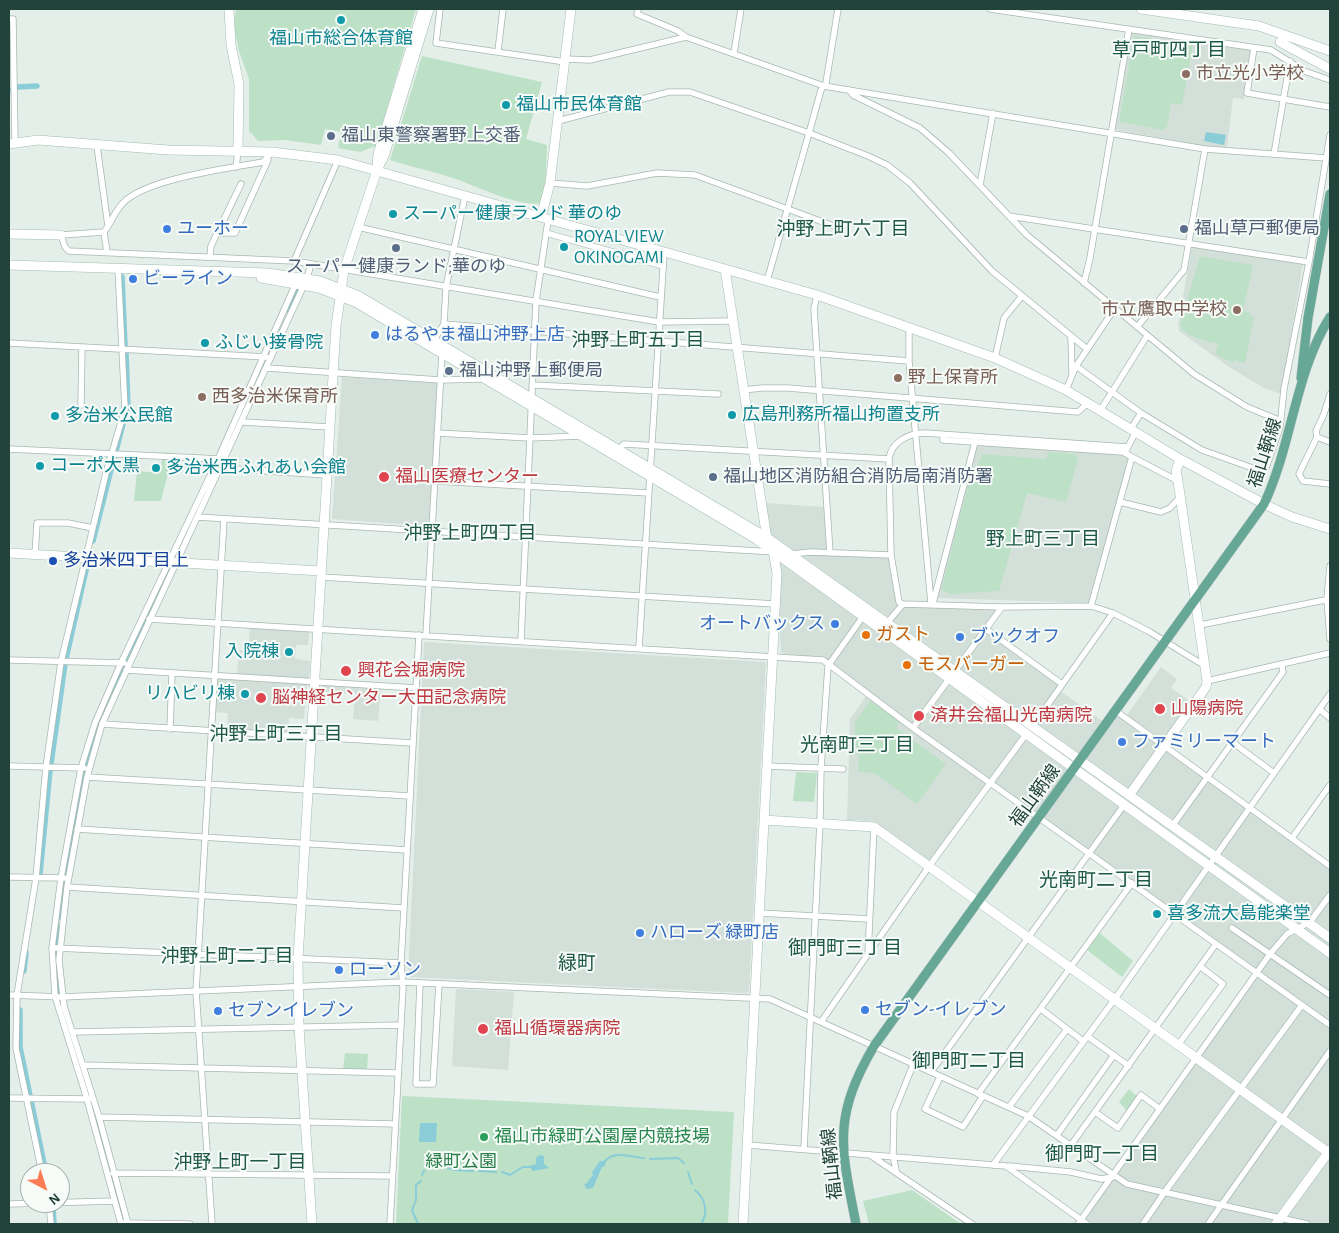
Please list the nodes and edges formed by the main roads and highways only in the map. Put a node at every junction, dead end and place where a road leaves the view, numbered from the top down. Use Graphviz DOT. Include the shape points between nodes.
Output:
graph roads {
  1 [pos="1330,194"];
  2 [pos="1330,317"];
  3 [pos="1299,398"];
  4 [pos="856,1224"];
  1 -- 3 [label="main road, 福山鞆線" via="1308,318"];
  2 -- 3 [label="main road, 福山鞆線" via="1313,348"];
  3 -- 4 [label="main road, 福山鞆線" via="1282,462 1264,504 874,1046 854,1082 843,1126"];
}
